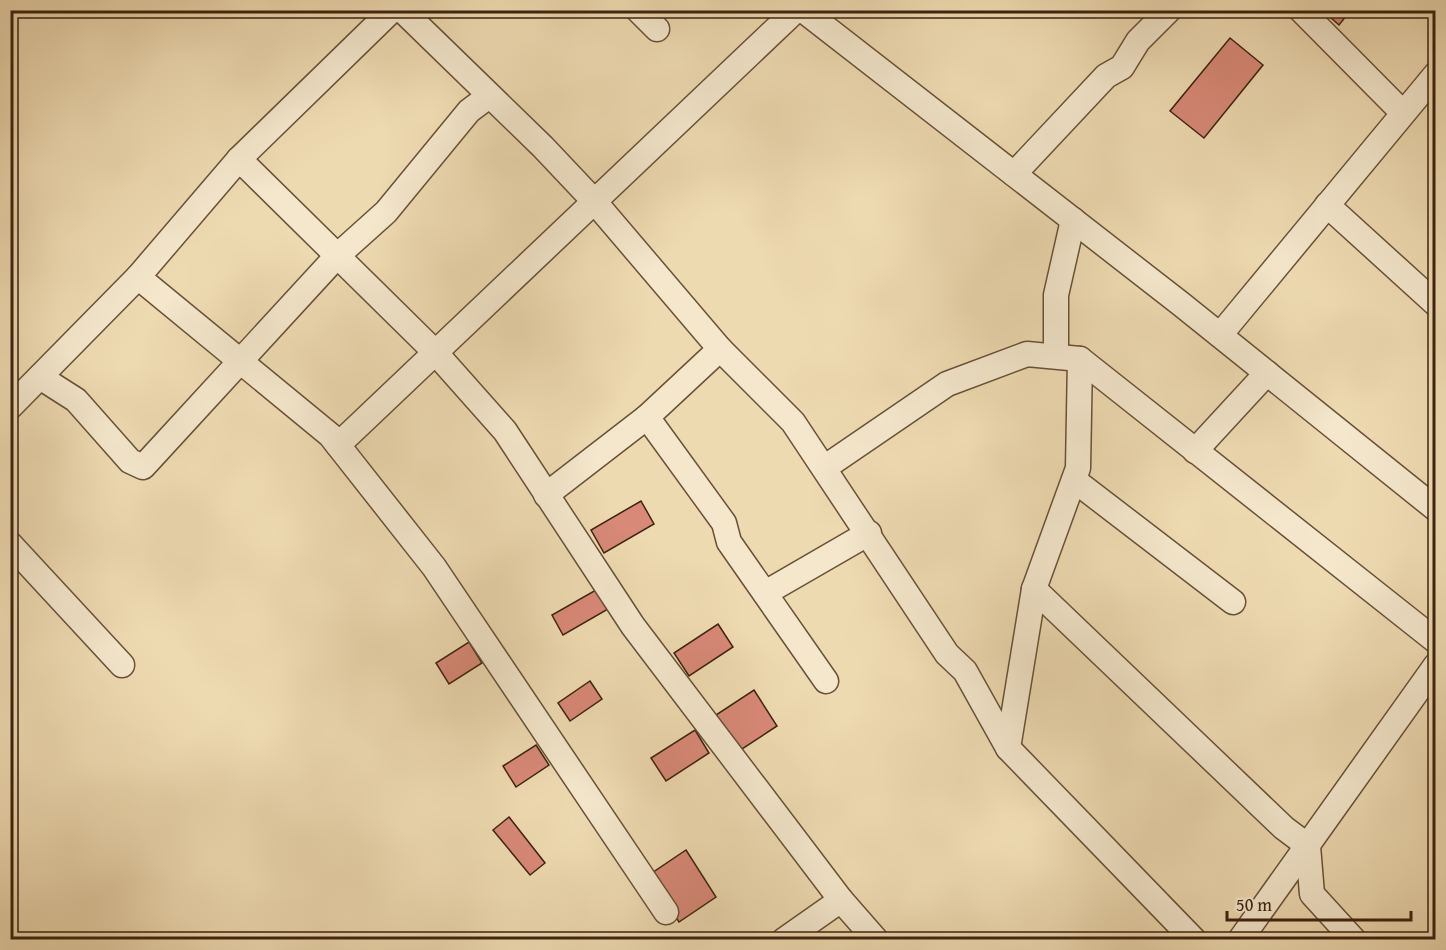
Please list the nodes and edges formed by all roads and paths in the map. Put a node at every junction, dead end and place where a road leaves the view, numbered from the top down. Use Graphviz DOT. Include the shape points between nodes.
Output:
graph roads {
  1 [pos="392,10"];
  2 [pos="402,10"];
  3 [pos="638,10"];
  4 [pos="796,10"];
  5 [pos="803,10"];
  6 [pos="1169,10"];
  7 [pos="1301,10"];
  8 [pos="657,29"];
  9 [pos="1436,74"];
  10 [pos="489,96"];
  11 [pos="1403,113"];
  12 [pos="239,159"];
  13 [pos="1014,174"];
  14 [pos="594,201"];
  15 [pos="1327,205"];
  16 [pos="1072,220"];
  17 [pos="337,256"];
  18 [pos="138,277"];
  19 [pos="1436,304"];
  20 [pos="1220,335"];
  21 [pos="720,349"];
  22 [pos="434,351"];
  23 [pos="1056,355"];
  24 [pos="1080,358"];
  25 [pos="241,362"];
  26 [pos="1267,373"];
  27 [pos="40,377"];
  28 [pos="10,407"];
  29 [pos="647,417"];
  30 [pos="338,445"];
  31 [pos="1195,451"];
  32 [pos="824,468"];
  33 [pos="1074,480"];
  34 [pos="546,495"];
  35 [pos="1436,509"];
  36 [pos="869,533"];
  37 [pos="10,544"];
  38 [pos="1034,589"];
  39 [pos="765,593"];
  40 [pos="1233,602"];
  41 [pos="1436,641"];
  42 [pos="122,665"];
  43 [pos="1436,666"];
  44 [pos="826,681"];
  45 [pos="1008,748"];
  46 [pos="1308,846"];
  47 [pos="842,900"];
  48 [pos="666,912"];
  49 [pos="784,939"];
  50 [pos="876,939"];
  51 [pos="1194,939"];
  52 [pos="1240,939"];
  53 [pos="1354,939"];
  1 -- 12 [label="street"];
  2 -- 10 [label="street"];
  3 -- 8 [label="street"];
  4 -- 14 [label="street"];
  5 -- 13 [label="street"];
  6 -- 13 [label="street" via="1138,41 1122,67 1106,76"];
  7 -- 11 [label="street"];
  9 -- 11 [label="street"];
  10 -- 14 [label="street"];
  10 -- 17 [label="street" via="469,111 386,212"];
  11 -- 15 [label="street"];
  12 -- 17 [label="street"];
  12 -- 18 [label="street"];
  13 -- 16 [label="street"];
  14 -- 21 [label="street"];
  14 -- 22 [label="street"];
  15 -- 19 [label="street"];
  15 -- 20 [label="street"];
  16 -- 20 [label="street"];
  16 -- 23 [label="street" via="1056,295"];
  17 -- 22 [label="street"];
  17 -- 25 [label="street"];
  18 -- 25 [label="street"];
  18 -- 27 [label="street"];
  20 -- 26 [label="street"];
  21 -- 29 [label="street"];
  21 -- 32 [label="street" via="793,422"];
  22 -- 30 [label="street"];
  22 -- 34 [label="street" via="505,431"];
  23 -- 24 [label="street"];
  23 -- 32 [label="street" via="1027,354 947,384"];
  24 -- 31 [label="street"];
  24 -- 33 [label="street" via="1078,468"];
  25 -- 27 [label="street" via="143,467 130,461 76,400"];
  25 -- 30 [label="street"];
  26 -- 31 [label="street"];
  26 -- 35 [label="street"];
  27 -- 28 [label="street"];
  29 -- 34 [label="street"];
  29 -- 39 [label="street" via="724,523 729,542"];
  30 -- 48 [label="street" via="434,567"];
  31 -- 41 [label="street"];
  32 -- 36 [label="street"];
  33 -- 38 [label="street"];
  33 -- 40 [label="street"];
  34 -- 47 [label="street" via="633,626"];
  36 -- 39 [label="street"];
  36 -- 45 [label="street" via="947,654 964,671"];
  37 -- 42 [label="street"];
  38 -- 45 [label="street"];
  38 -- 46 [label="street" via="1284,828"];
  39 -- 44 [label="street"];
  43 -- 46 [label="street"];
  45 -- 51 [label="street"];
  46 -- 52 [label="street"];
  46 -- 53 [label="street" via="1312,894"];
  47 -- 49 [label="street"];
  47 -- 50 [label="street"];
}
